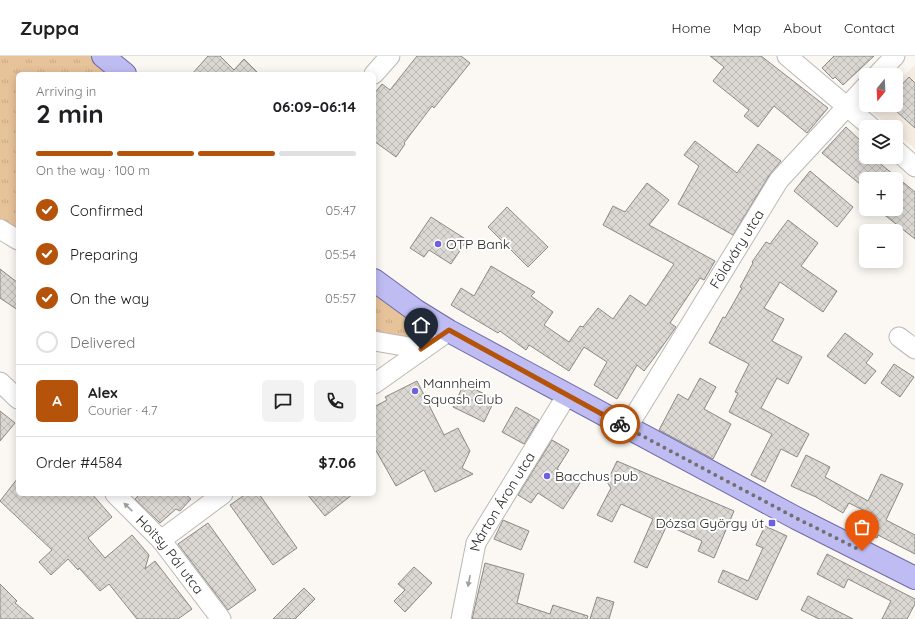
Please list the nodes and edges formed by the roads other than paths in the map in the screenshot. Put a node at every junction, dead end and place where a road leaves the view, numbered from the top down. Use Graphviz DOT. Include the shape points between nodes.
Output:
graph roads {
  1 [pos="103,56"];
  2 [pos="390,56"];
  3 [pos="787,56"];
  4 [pos="895,56"];
  5 [pos="884,68"];
  6 [pos="123,72"];
  7 [pos="376,72"];
  8 [pos="859,93"];
  9 [pos="847,105"];
  10 [pos="863,120"];
  11 [pos="903,156"];
  12 [pos="915,167"];
  13 [pos="0,229"];
  14 [pos="16,239"];
  15 [pos="376,281"];
  16 [pos="449,330"];
  17 [pos="899,337"];
  18 [pos="376,341"];
  19 [pos="421,349"];
  20 [pos="915,350"];
  21 [pos="0,382"];
  22 [pos="376,383"];
  23 [pos="567,395"];
  24 [pos="16,398"];
  25 [pos="628,428"];
  26 [pos="117,496"];
  27 [pos="220,496"];
  28 [pos="161,540"];
  29 [pos="915,578"];
  30 [pos="221,619"];
  31 [pos="461,619"];
  1 -- 6 [label="main road"];
  2 -- 7 [label="street"];
  3 -- 9 [label="street"];
  4 -- 5 [label="street"];
  8 -- 9 [label="street, Földváry utca"];
  9 -- 10 [label="street"];
  9 -- 25 [label="street, Földváry utca" via="779,180"];
  11 -- 12 [label="street"];
  13 -- 14 [label="street"];
  15 -- 16 [label="main road" via="415,310"];
  16 -- 19 [label="street"];
  16 -- 23 [label="main road"];
  17 -- 20 [label="street"];
  18 -- 19 [label="street"];
  19 -- 22 [label="street"];
  21 -- 24 [label="street"];
  23 -- 25 [label="main road"];
  23 -- 31 [label="street, Márton Áron utca, one-way" via="476,543"];
  25 -- 29 [label="main road"];
  28 -- 26 [label="street, Hoitsy Pál utca, one-way"];
  27 -- 28 [label="street"];
  28 -- 30 [label="street, Hoitsy Pál utca"];
}
